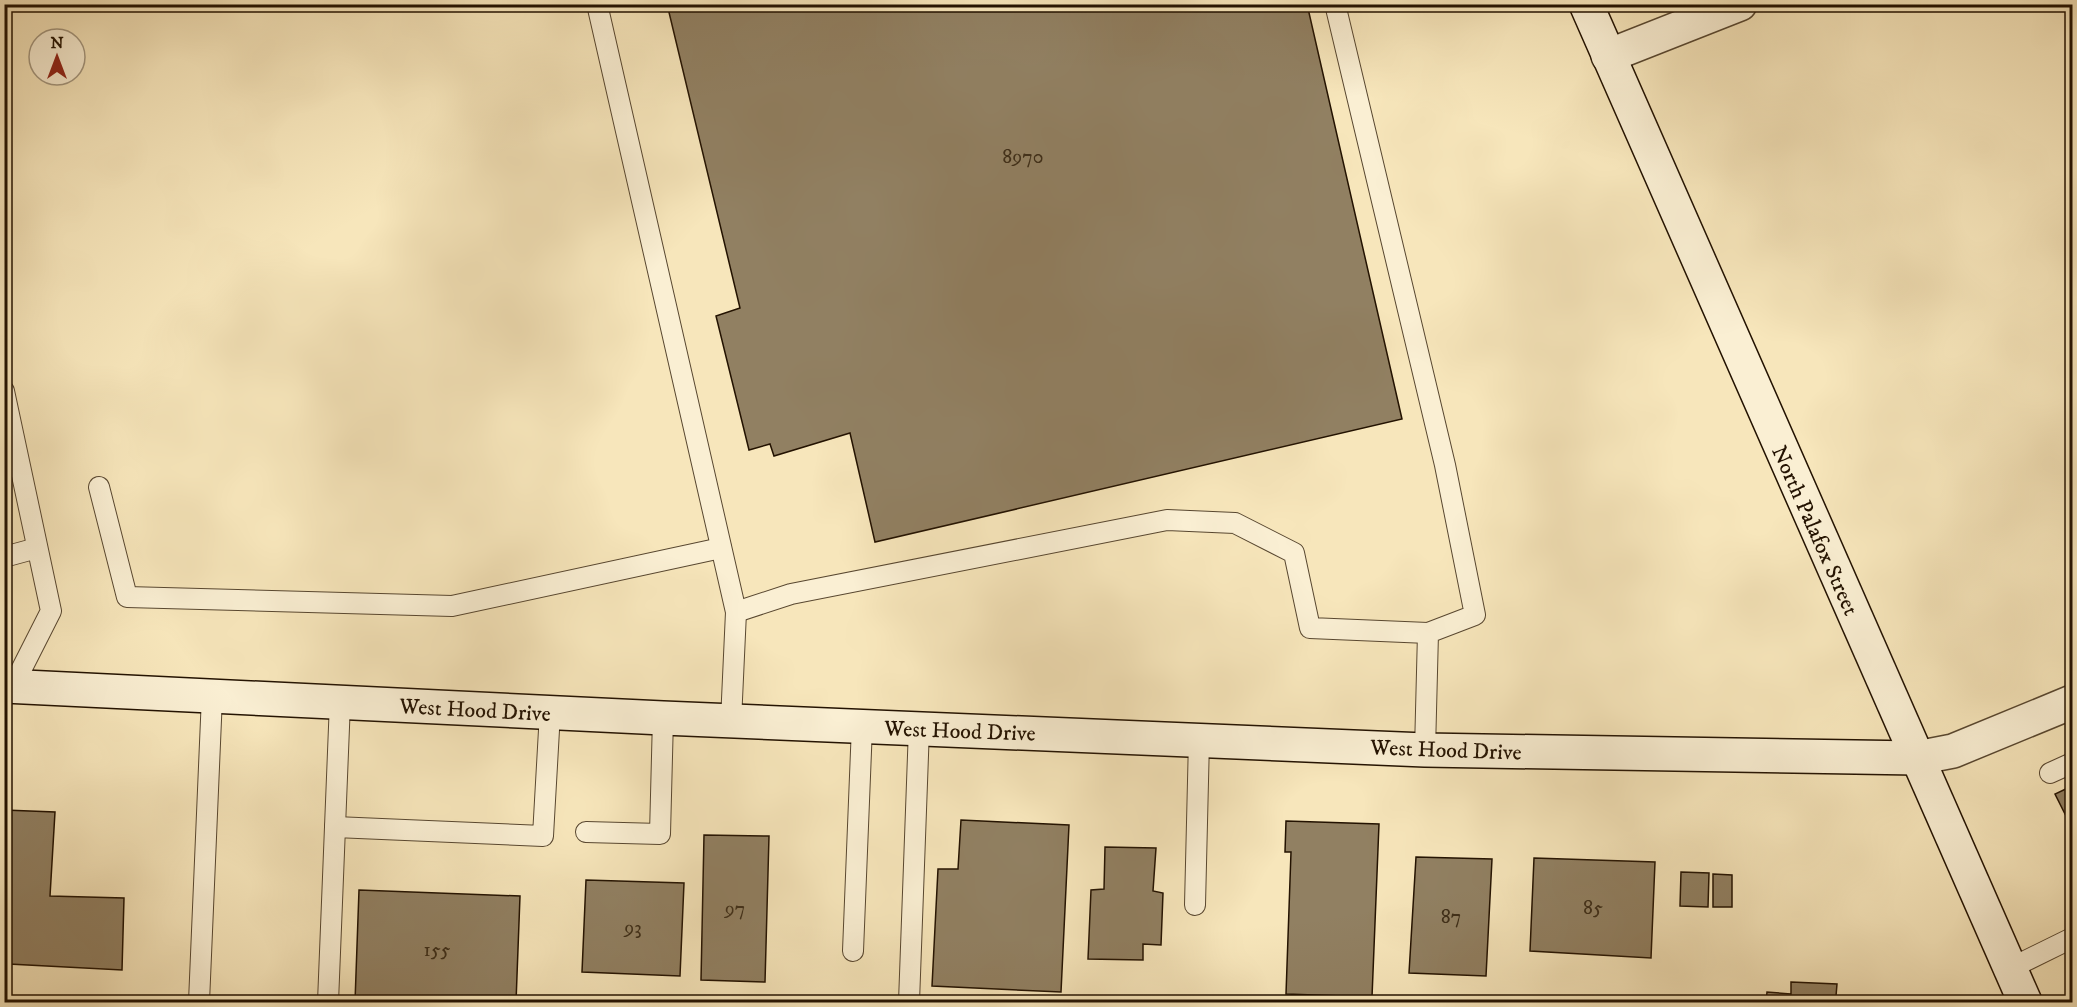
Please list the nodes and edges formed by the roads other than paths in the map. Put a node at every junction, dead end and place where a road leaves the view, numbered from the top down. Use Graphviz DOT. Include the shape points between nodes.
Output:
graph roads {
  1 [pos="597,4"];
  2 [pos="1335,4"];
  3 [pos="1586,4"];
  4 [pos="1740,4"];
  5 [pos="1608,56"];
  6 [pos="6,402"];
  7 [pos="99,487"];
  8 [pos="38,548"];
  9 [pos="721,548"];
  10 [pos="4,557"];
  11 [pos="736,612"];
  12 [pos="1428,633"];
  13 [pos="9,686"];
  14 [pos="212,696"];
  15 [pos="340,702"];
  16 [pos="2073,702"];
  17 [pos="550,712"];
  18 [pos="663,718"];
  19 [pos="731,720"];
  20 [pos="862,726"];
  21 [pos="919,728"];
  22 [pos="1199,740"];
  23 [pos="1425,750"];
  24 [pos="1917,759"];
  25 [pos="2073,763"];
  26 [pos="2050,773"];
  27 [pos="335,827"];
  28 [pos="586,832"];
  29 [pos="1195,904"];
  30 [pos="2073,938"];
  31 [pos="854,951"];
  32 [pos="2009,969"];
  33 [pos="200,1002"];
  34 [pos="328,1002"];
  35 [pos="909,1002"];
  36 [pos="2025,1002"];
  1 -- 9 [label="lane"];
  2 -- 12 [label="lane" via="1445,465 1475,615"];
  3 -- 5 [label="street, North Palafox Street"];
  4 -- 5 [label="street"];
  5 -- 24 [label="street, North Palafox Street"];
  6 -- 8 [label="lane"];
  7 -- 9 [label="lane" via="127,597 452,606"];
  8 -- 10 [label="lane"];
  8 -- 13 [label="lane" via="51,611"];
  9 -- 11 [label="lane"];
  11 -- 12 [label="lane" via="791,594 1179,521 1235,523 1294,552 1310,628"];
  11 -- 19 [label="lane"];
  12 -- 23 [label="lane"];
  13 -- 14 [label="street, West Hood Drive"];
  14 -- 15 [label="street, West Hood Drive"];
  14 -- 33 [label="lane"];
  15 -- 17 [label="street, West Hood Drive"];
  15 -- 27 [label="lane"];
  16 -- 24 [label="street, West Hood Drive" via="1953,751"];
  17 -- 18 [label="street, West Hood Drive"];
  17 -- 27 [label="lane" via="543,836"];
  18 -- 19 [label="street, West Hood Drive"];
  18 -- 28 [label="lane" via="660,834"];
  19 -- 20 [label="street, West Hood Drive"];
  20 -- 21 [label="street, West Hood Drive"];
  20 -- 31 [label="lane"];
  21 -- 22 [label="street, West Hood Drive"];
  21 -- 35 [label="lane"];
  22 -- 23 [label="street, West Hood Drive"];
  22 -- 29 [label="lane"];
  23 -- 24 [label="street, West Hood Drive"];
  24 -- 32 [label="street, North Palafox Street"];
  25 -- 26 [label="lane"];
  27 -- 34 [label="lane"];
  30 -- 32 [label="lane"];
  32 -- 36 [label="street, North Palafox Street"];
}
